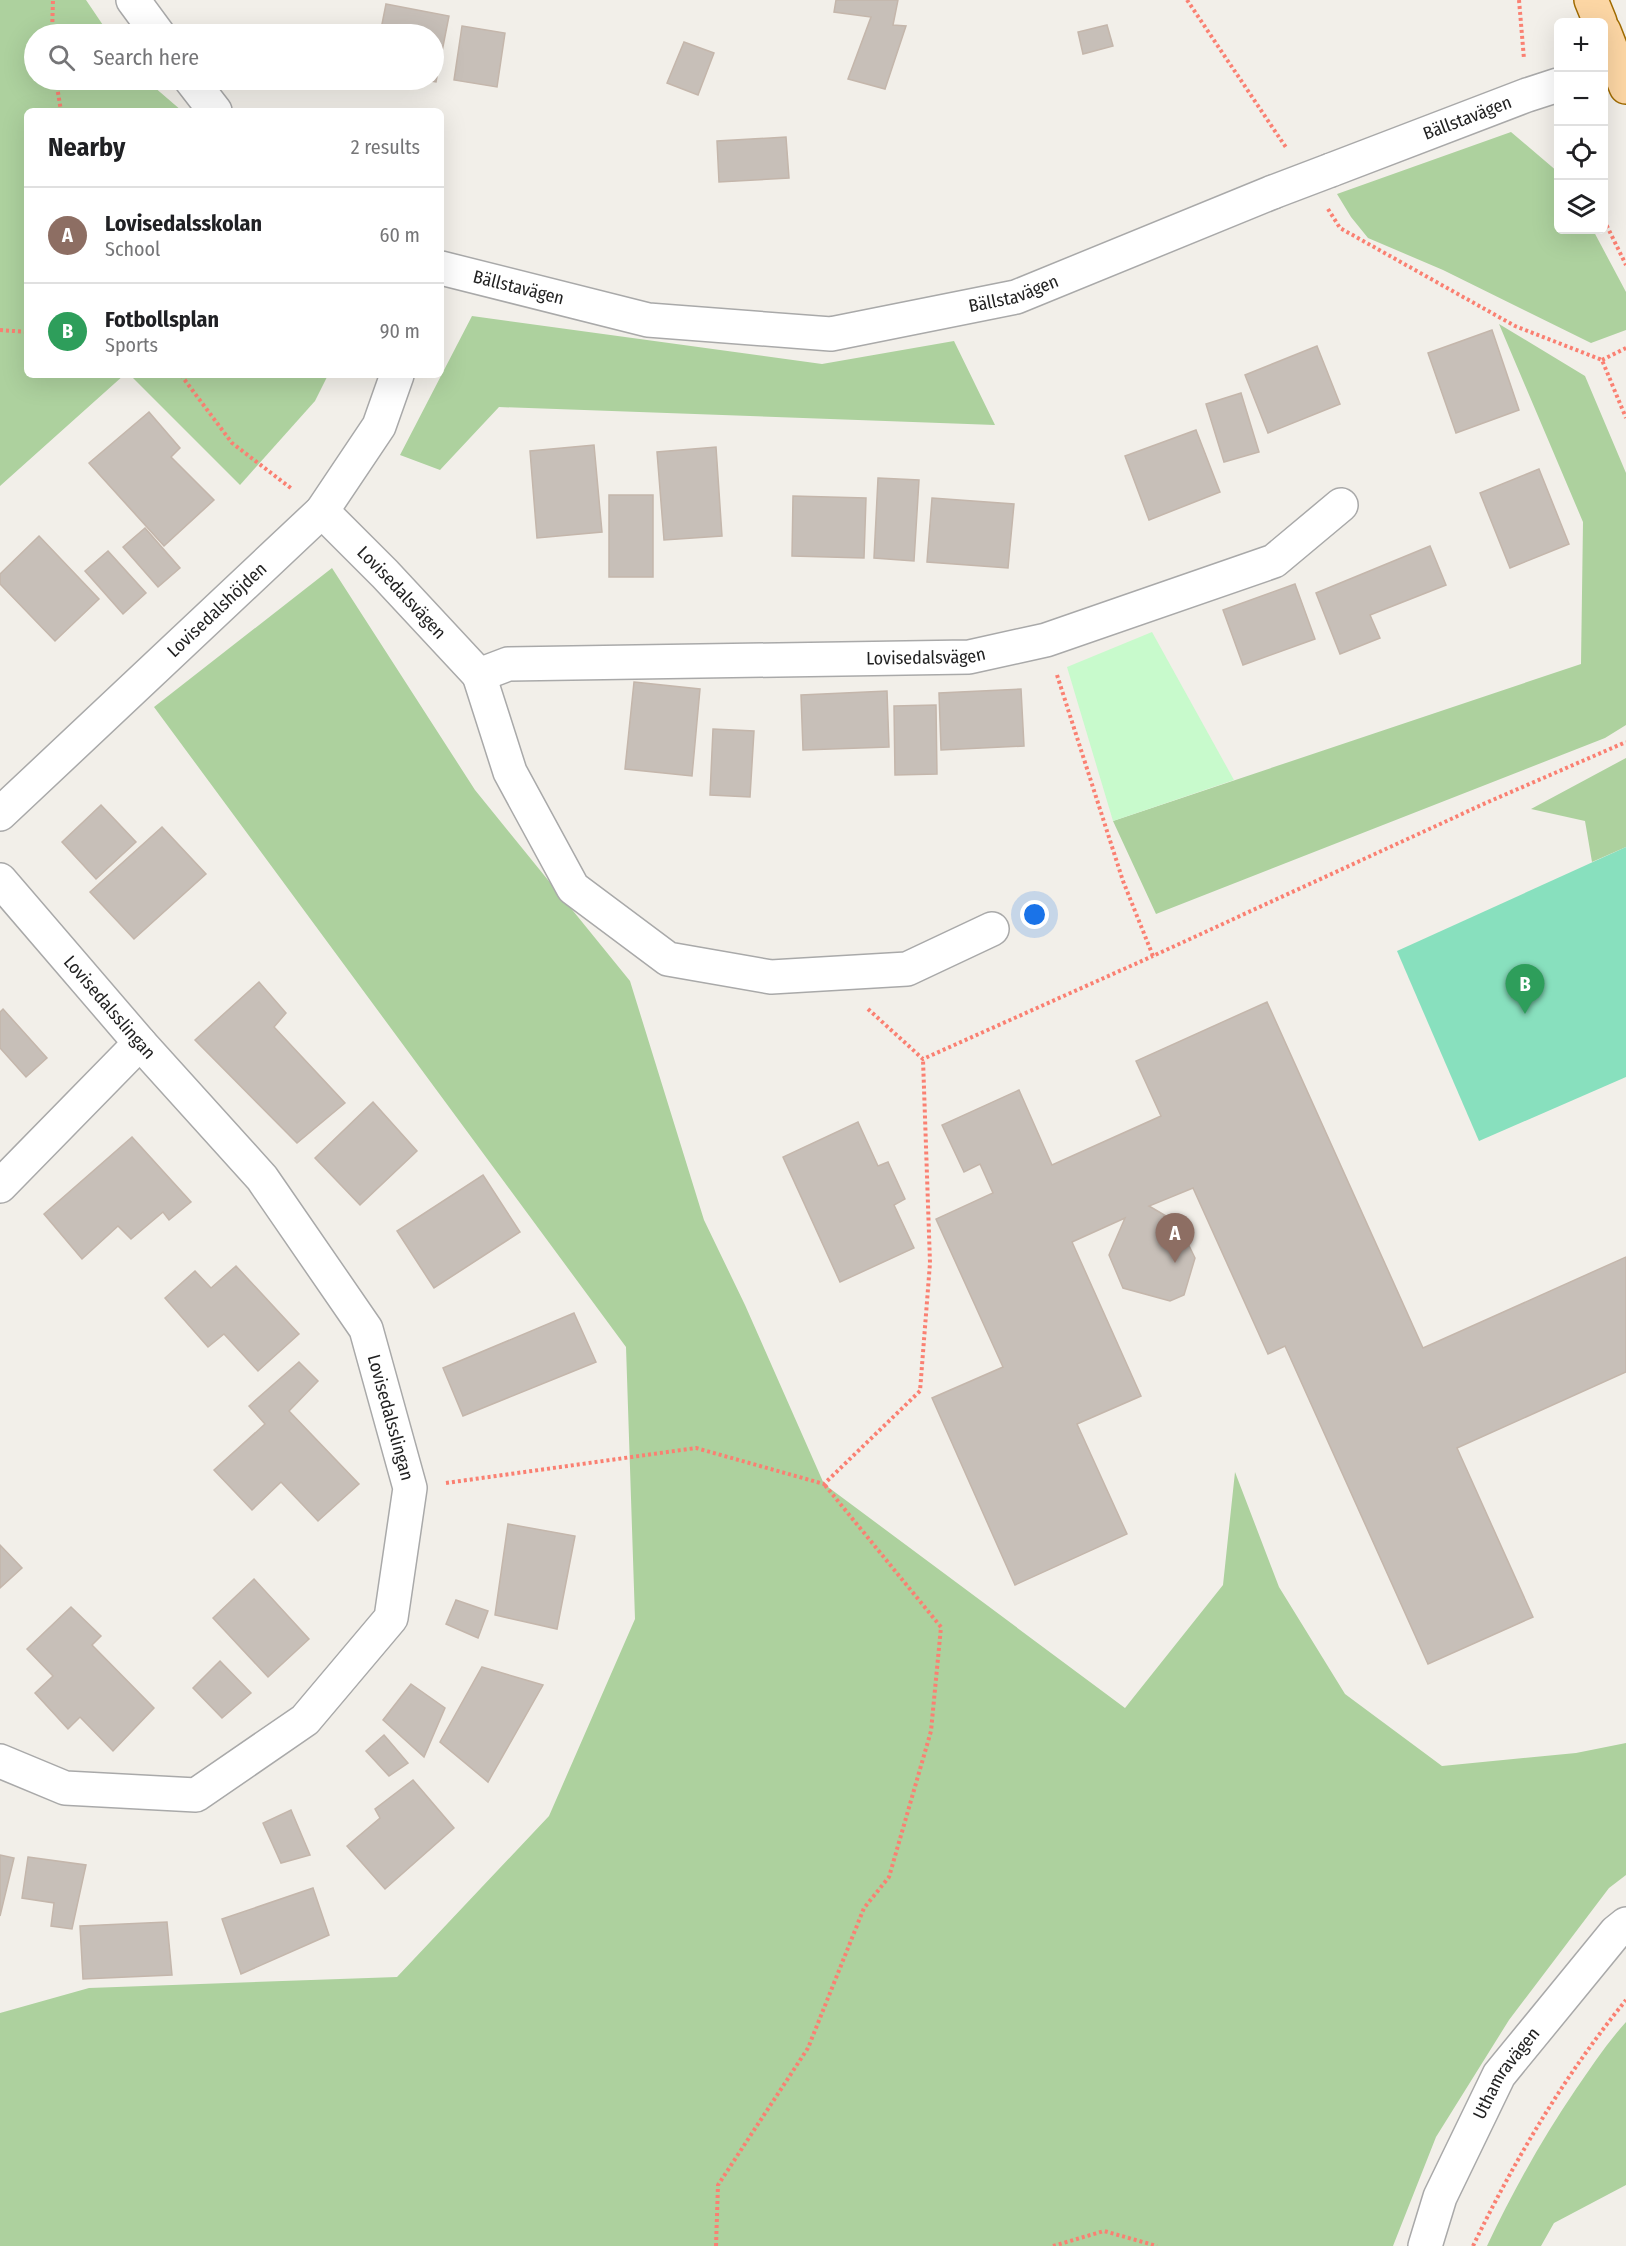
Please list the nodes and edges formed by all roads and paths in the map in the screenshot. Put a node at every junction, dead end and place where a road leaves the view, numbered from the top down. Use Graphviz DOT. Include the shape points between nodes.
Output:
graph roads {
  1 [pos="53,0"];
  2 [pos="134,0"];
  3 [pos="1186,0"];
  4 [pos="1592,0"];
  5 [pos="1599,18"];
  6 [pos="52,24"];
  7 [pos="151,24"];
  8 [pos="1608,46"];
  9 [pos="1616,75"];
  10 [pos="1554,87"];
  11 [pos="58,90"];
  12 [pos="199,90"];
  13 [pos="61,108"];
  14 [pos="213,108"];
  15 [pos="1294,158"];
  16 [pos="1327,208"];
  17 [pos="1608,228"];
  18 [pos="1626,265"];
  19 [pos="444,269"];
  20 [pos="0,330"];
  21 [pos="24,332"];
  22 [pos="1626,348"];
  23 [pos="1602,360"];
  24 [pos="183,378"];
  25 [pos="396,378"];
  26 [pos="1626,418"];
  27 [pos="1341,505"];
  28 [pos="322,511"];
  29 [pos="1046,640"];
  30 [pos="479,675"];
  31 [pos="1626,742"];
  32 [pos="0,814"];
  33 [pos="0,880"];
  34 [pos="992,930"];
  35 [pos="1154,956"];
  36 [pos="829,974"];
  37 [pos="140,1043"];
  38 [pos="923,1059"];
  39 [pos="0,1186"];
  40 [pos="824,1484"];
  41 [pos="410,1488"];
  42 [pos="0,1761"];
  43 [pos="1626,1924"];
  44 [pos="1626,2000"];
  45 [pos="716,2246"];
  46 [pos="1053,2246"];
  47 [pos="1157,2246"];
  48 [pos="1425,2246"];
  49 [pos="1473,2246"];
  1 -- 6 [label="path"];
  2 -- 7 [label="street"];
  3 -- 15 [label="path"];
  4 -- 5 [label="main road"];
  8 -- 9 [label="main road"];
  10 -- 19 [label="street, Bällstavägen, bridge" via="1273,192 1016,297 831,334 648,320"];
  11 -- 13 [label="path"];
  12 -- 14 [label="street"];
  16 -- 23 [label="path" via="1340,228 1505,320"];
  17 -- 18 [label="path"];
  20 -- 21 [label="path"];
  22 -- 23 [label="path"];
  23 -- 26 [label="path"];
  24 -- 28 [label="path" via="232,443"];
  25 -- 28 [label="street, Lovisedalshöjden" via="379,426"];
  27 -- 29 [label="street, Lovisedalsvägen" via="1274,561"];
  28 -- 30 [label="street, Lovisedalsvägen"];
  28 -- 32 [label="street, Lovisedalshöjden"];
  29 -- 30 [label="street, Lovisedalsvägen" via="969,657 508,664"];
  29 -- 35 [label="path" via="1123,881"];
  30 -- 36 [label="street, Lovisedalsvägen" via="510,772 573,888 668,959 771,977"];
  31 -- 35 [label="path"];
  33 -- 37 [label="street, Lovisedalsslingan"];
  34 -- 36 [label="street, Lovisedalsvägen" via="907,969"];
  35 -- 38 [label="path"];
  36 -- 38 [label="path"];
  37 -- 39 [label="street"];
  37 -- 41 [label="street, Lovisedalsslingan" via="262,1178 366,1329"];
  38 -- 40 [label="path" via="930,1263 920,1390"];
  40 -- 41 [label="path" via="696,1448"];
  40 -- 45 [label="path" via="941,1627 931,1731 889,1877 864,1908 808,2048 718,2185"];
  41 -- 42 [label="street, Lovisedalsslingan" via="390,1618 305,1720 196,1795 65,1788"];
  43 -- 48 [label="street, Uthamravägen" via="1499,2075 1440,2197"];
  44 -- 49 [label="path" via="1599,2032 1529,2139"];
  46 -- 47 [label="path" via="1104,2232"];
}
